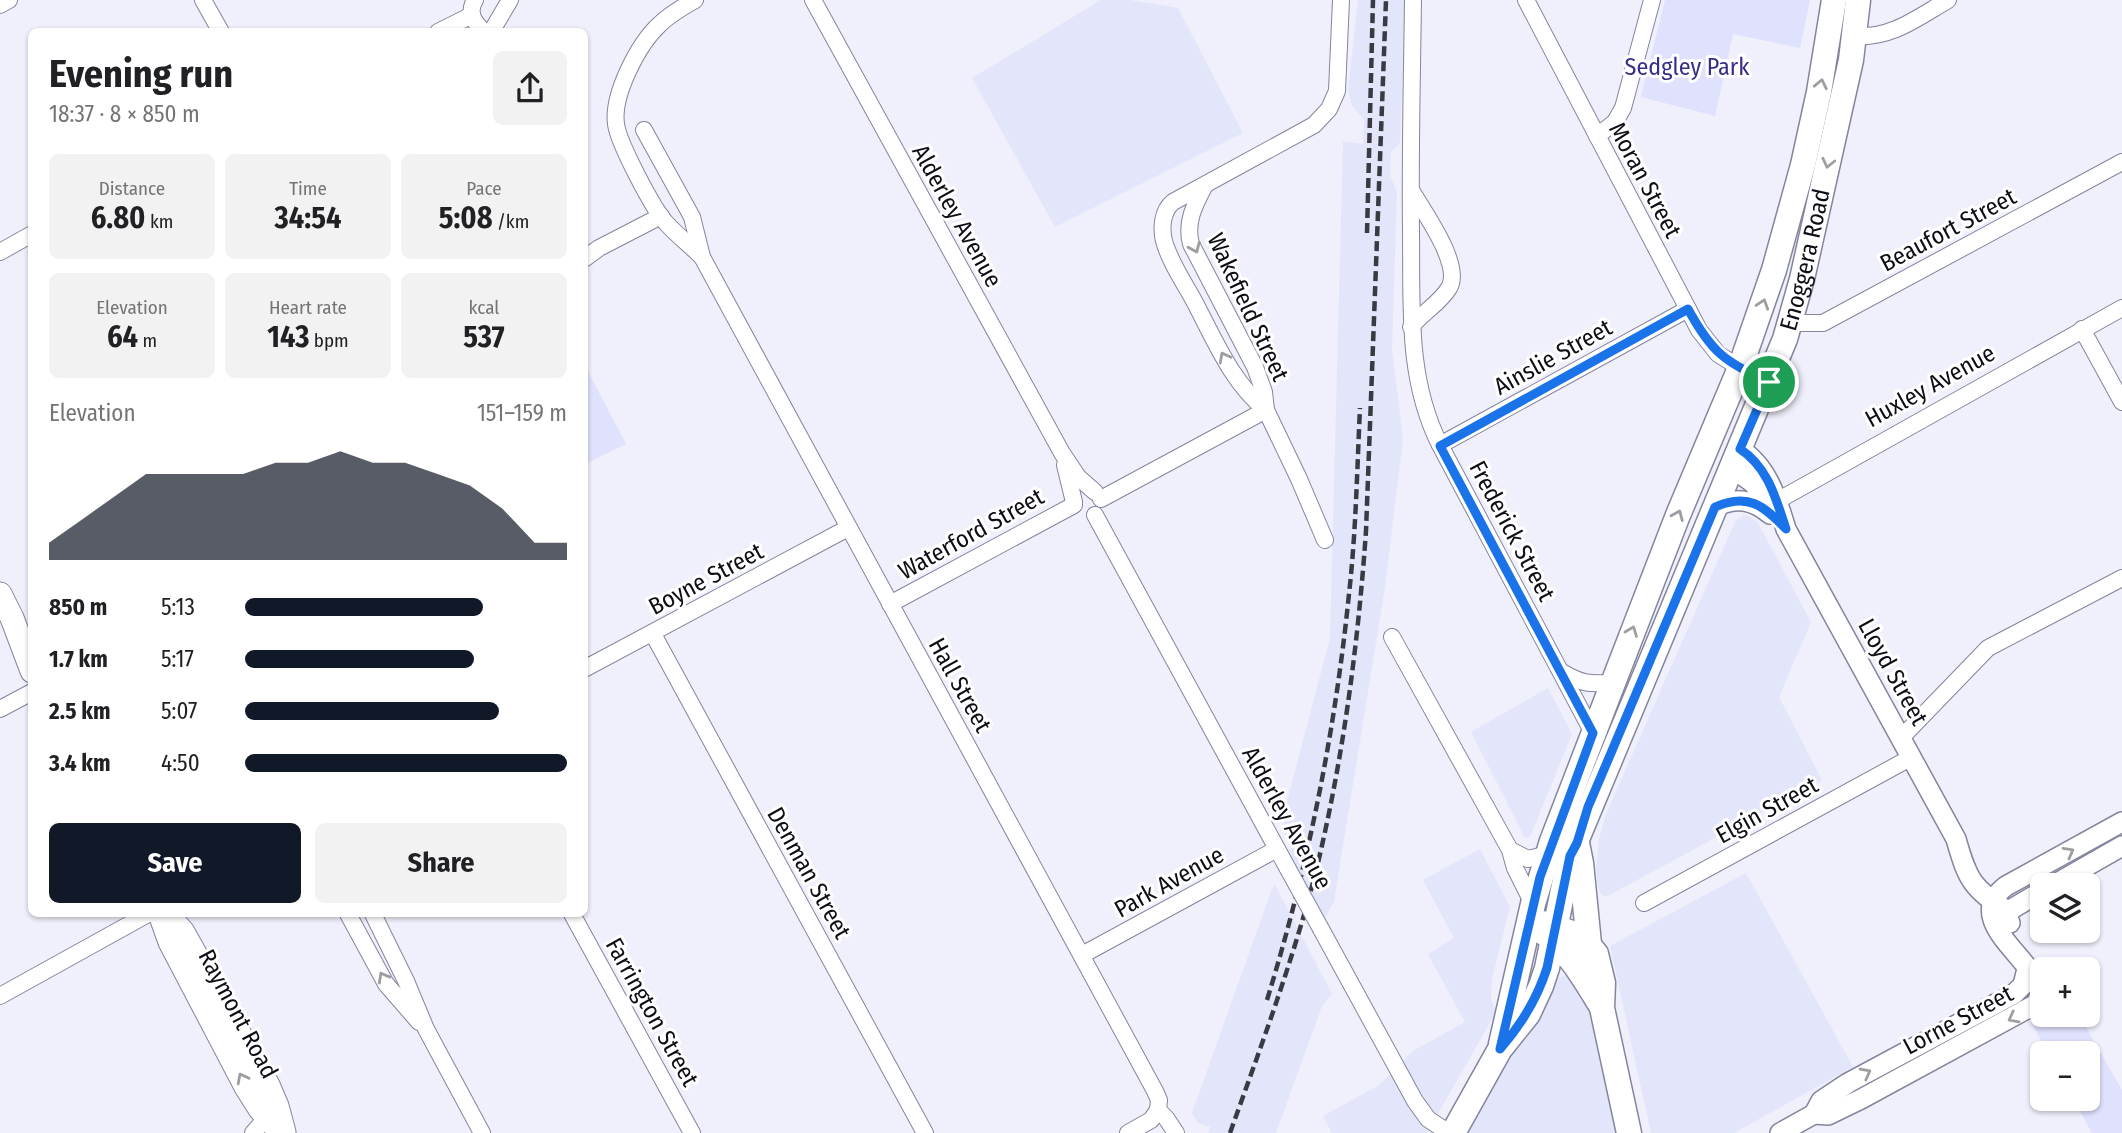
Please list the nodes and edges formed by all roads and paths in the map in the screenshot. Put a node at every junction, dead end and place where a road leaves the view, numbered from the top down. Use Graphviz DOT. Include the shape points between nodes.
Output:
graph roads {
  1 [pos="9,0"];
  2 [pos="203,0"];
  3 [pos="510,0"];
  4 [pos="695,0"];
  5 [pos="813,0"];
  6 [pos="1341,0"];
  7 [pos="1413,0"];
  8 [pos="1526,0"];
  9 [pos="1652,0"];
  10 [pos="1834,0"];
  11 [pos="1858,0"];
  12 [pos="1948,0"];
  13 [pos="0,5"];
  14 [pos="473,8"];
  15 [pos="219,28"];
  16 [pos="444,28"];
  17 [pos="482,28"];
  18 [pos="493,28"];
  19 [pos="1854,36"];
  20 [pos="644,130"];
  21 [pos="1597,136"];
  22 [pos="2122,162"];
  23 [pos="1205,185"];
  24 [pos="1410,188"];
  25 [pos="661,216"];
  26 [pos="28,236"];
  27 [pos="0,252"];
  28 [pos="588,256"];
  29 [pos="702,257"];
  30 [pos="2122,308"];
  31 [pos="1688,309"];
  32 [pos="1791,323"];
  33 [pos="1411,327"];
  34 [pos="2082,329"];
  35 [pos="1740,368"];
  36 [pos="1769,382"];
  37 [pos="2122,402"];
  38 [pos="1266,410"];
  39 [pos="1440,446"];
  40 [pos="1062,453"];
  41 [pos="1705,455"];
  42 [pos="1736,458"];
  43 [pos="1098,495"];
  44 [pos="1074,503"];
  45 [pos="1770,505"];
  46 [pos="1715,507"];
  47 [pos="1095,515"];
  48 [pos="848,528"];
  49 [pos="1325,540"];
  50 [pos="2122,578"];
  51 [pos="0,594"];
  52 [pos="890,604"];
  53 [pos="0,628"];
  54 [pos="653,634"];
  55 [pos="1392,637"];
  56 [pos="28,660"];
  57 [pos="588,667"];
  58 [pos="1562,671"];
  59 [pos="28,672"];
  60 [pos="1612,683"];
  61 [pos="28,694"];
  62 [pos="0,709"];
  63 [pos="1593,733"];
  64 [pos="1901,738"];
  65 [pos="1912,757"];
  66 [pos="2122,822"];
  67 [pos="1577,843"];
  68 [pos="2122,846"];
  69 [pos="1277,849"];
  70 [pos="1510,850"];
  71 [pos="1548,854"];
  72 [pos="2075,873"];
  73 [pos="1996,896"];
  74 [pos="2030,900"];
  75 [pos="1644,903"];
  76 [pos="143,917"];
  77 [pos="161,917"];
  78 [pos="170,917"];
  79 [pos="350,917"];
  80 [pos="374,917"];
  81 [pos="574,917"];
  82 [pos="1531,917"];
  83 [pos="2005,920"];
  84 [pos="1571,932"];
  85 [pos="1082,955"];
  86 [pos="0,996"];
  87 [pos="1602,1008"];
  88 [pos="426,1029"];
  89 [pos="1500,1049"];
  90 [pos="1158,1110"];
  91 [pos="271,1129"];
  92 [pos="482,1133"];
  93 [pos="692,1133"];
  94 [pos="925,1133"];
  95 [pos="1128,1133"];
  96 [pos="1176,1133"];
  97 [pos="1451,1133"];
  98 [pos="1629,1133"];
  99 [pos="1780,1133"];
  1 -- 13 [label="street"];
  2 -- 15 [label="street"];
  3 -- 18 [label="street"];
  4 -- 25 [label="street, Hall Street" via="668,16 648,37 616,106 619,136"];
  5 -- 40 [label="street, Alderley Avenue"];
  6 -- 23 [label="street, Wakefield Street" via="1337,91 1329,110 1311,127"];
  7 -- 24 [label="street, Frederick Street"];
  8 -- 21 [label="street, Moran Street"];
  9 -- 21 [label="street" via="1623,108 1615,122"];
  35 -- 10 [label="main road, Enoggera Road, one-way" via="1803,165"];
  11 -- 19 [label="main road, Enoggera Road"];
  12 -- 19 [label="street" via="1889,33"];
  14 -- 16 [label="street"];
  14 -- 17 [label="street"];
  19 -- 32 [label="main road, Enoggera Road, one-way"];
  20 -- 29 [label="street, Hall Street" via="692,217"];
  21 -- 31 [label="street, Moran Street"];
  22 -- 32 [label="street, Beaufort Street" via="1823,323"];
  23 -- 38 [label="street, Wakefield Street, one-way" via="1192,212 1189,236 1255,367"];
  38 -- 23 [label="street, Wakefield Street, one-way" via="1232,373 1164,241 1168,206"];
  24 -- 33 [label="street, Frederick Street"];
  24 -- 33 [label="street" via="1449,257 1453,274 1447,290"];
  25 -- 28 [label="street"];
  25 -- 29 [label="street, Hall Street"];
  26 -- 27 [label="street"];
  29 -- 48 [label="street, Hall Street"];
  30 -- 34 [label="street, Huxley Avenue"];
  31 -- 35 [label="street, Moran Street" via="1711,347"];
  31 -- 39 [label="street, Ainslie Street"];
  32 -- 36 [label="main road, Enoggera Road"];
  33 -- 39 [label="street, Frederick Street" via="1425,408"];
  34 -- 37 [label="street"];
  34 -- 45 [label="street, Huxley Avenue"];
  35 -- 36 [label="main road"];
  35 -- 41 [label="main road, Enoggera Road"];
  36 -- 42 [label="main road, Enoggera Road"];
  38 -- 43 [label="street"];
  38 -- 49 [label="street, Wakefield Street"];
  39 -- 58 [label="street, Frederick Street"];
  40 -- 43 [label="street, Alderley Avenue"];
  40 -- 44 [label="street, Alderley Avenue"];
  41 -- 42 [label="main road"];
  60 -- 41 [label="main road, Enoggera Road, one-way"];
  42 -- 45 [label="street, Lloyd Street" via="1759,465"];
  42 -- 46 [label="main road, Enoggera Road"];
  43 -- 44 [label="street" via="1089,489 1080,491"];
  43 -- 47 [label="street" via="1101,508"];
  44 -- 47 [label="street" via="1083,517"];
  44 -- 52 [label="street, Waterford Street"];
  45 -- 46 [label="street" via="1740,500"];
  45 -- 64 [label="street, Lloyd Street"];
  46 -- 67 [label="main road, Enoggera Road" via="1597,785"];
  47 -- 69 [label="street, Alderley Avenue"];
  48 -- 52 [label="street, Hall Street"];
  48 -- 54 [label="street, Boyne Street"];
  50 -- 64 [label="street" via="1988,648"];
  51 -- 56 [label="main road"];
  52 -- 85 [label="street, Hall Street"];
  53 -- 59 [label="main road"];
  54 -- 57 [label="street, Boyne Street"];
  54 -- 94 [label="street, Denman Street"];
  55 -- 70 [label="street"];
  58 -- 60 [label="street" via="1589,684"];
  58 -- 63 [label="street, Frederick Street"];
  60 -- 63 [label="main road, Enoggera Road"];
  61 -- 62 [label="street"];
  63 -- 71 [label="main road, Enoggera Road"];
  64 -- 65 [label="street, Lloyd Street"];
  65 -- 73 [label="street, Lloyd Street" via="1978,891"];
  65 -- 75 [label="street, Elgin Street"];
  73 -- 66 [label="street, one-way"];
  67 -- 84 [label="main road"];
  67 -- 84 [label="main road, Enoggera Road" via="1564,873"];
  68 -- 72 [label="street"];
  69 -- 85 [label="street, Park Avenue"];
  69 -- 97 [label="street, Alderley Avenue, bridge" via="1415,1101 1428,1119"];
  70 -- 71 [label="street" via="1528,859"];
  70 -- 82 [label="street"];
  71 -- 82 [label="main road, Enoggera Road"];
  73 -- 83 [label="street" via="1991,910"];
  74 -- 83 [label="street"];
  76 -- 86 [label="street"];
  91 -- 77 [label="main road, Raymont Road, one-way" via="170,942"];
  78 -- 91 [label="main road, Raymont Road" via="183,932 264,1077 277,1106"];
  88 -- 79 [label="street, one-way" via="386,984"];
  80 -- 88 [label="street"];
  81 -- 93 [label="street, Farrington Street"];
  82 -- 84 [label="main road" via="1539,930"];
  82 -- 89 [label="main road, Enoggera Road"];
  83 -- 99 [label="street, Lorne Street" via="2022,961 2042,991 2038,1002 1850,1105 1828,1115 1814,1114"];
  84 -- 87 [label="main road" via="1582,973"];
  84 -- 87 [label="main road" via="1596,954 1603,983"];
  84 -- 89 [label="main road, Enoggera Road" via="1547,968 1521,1025"];
  85 -- 90 [label="street, Hall Street" via="1155,1091"];
  87 -- 98 [label="main road"];
  88 -- 92 [label="street"];
  89 -- 97 [label="main road"];
  90 -- 95 [label="street"];
  90 -- 96 [label="street, Hall Street"];
}
